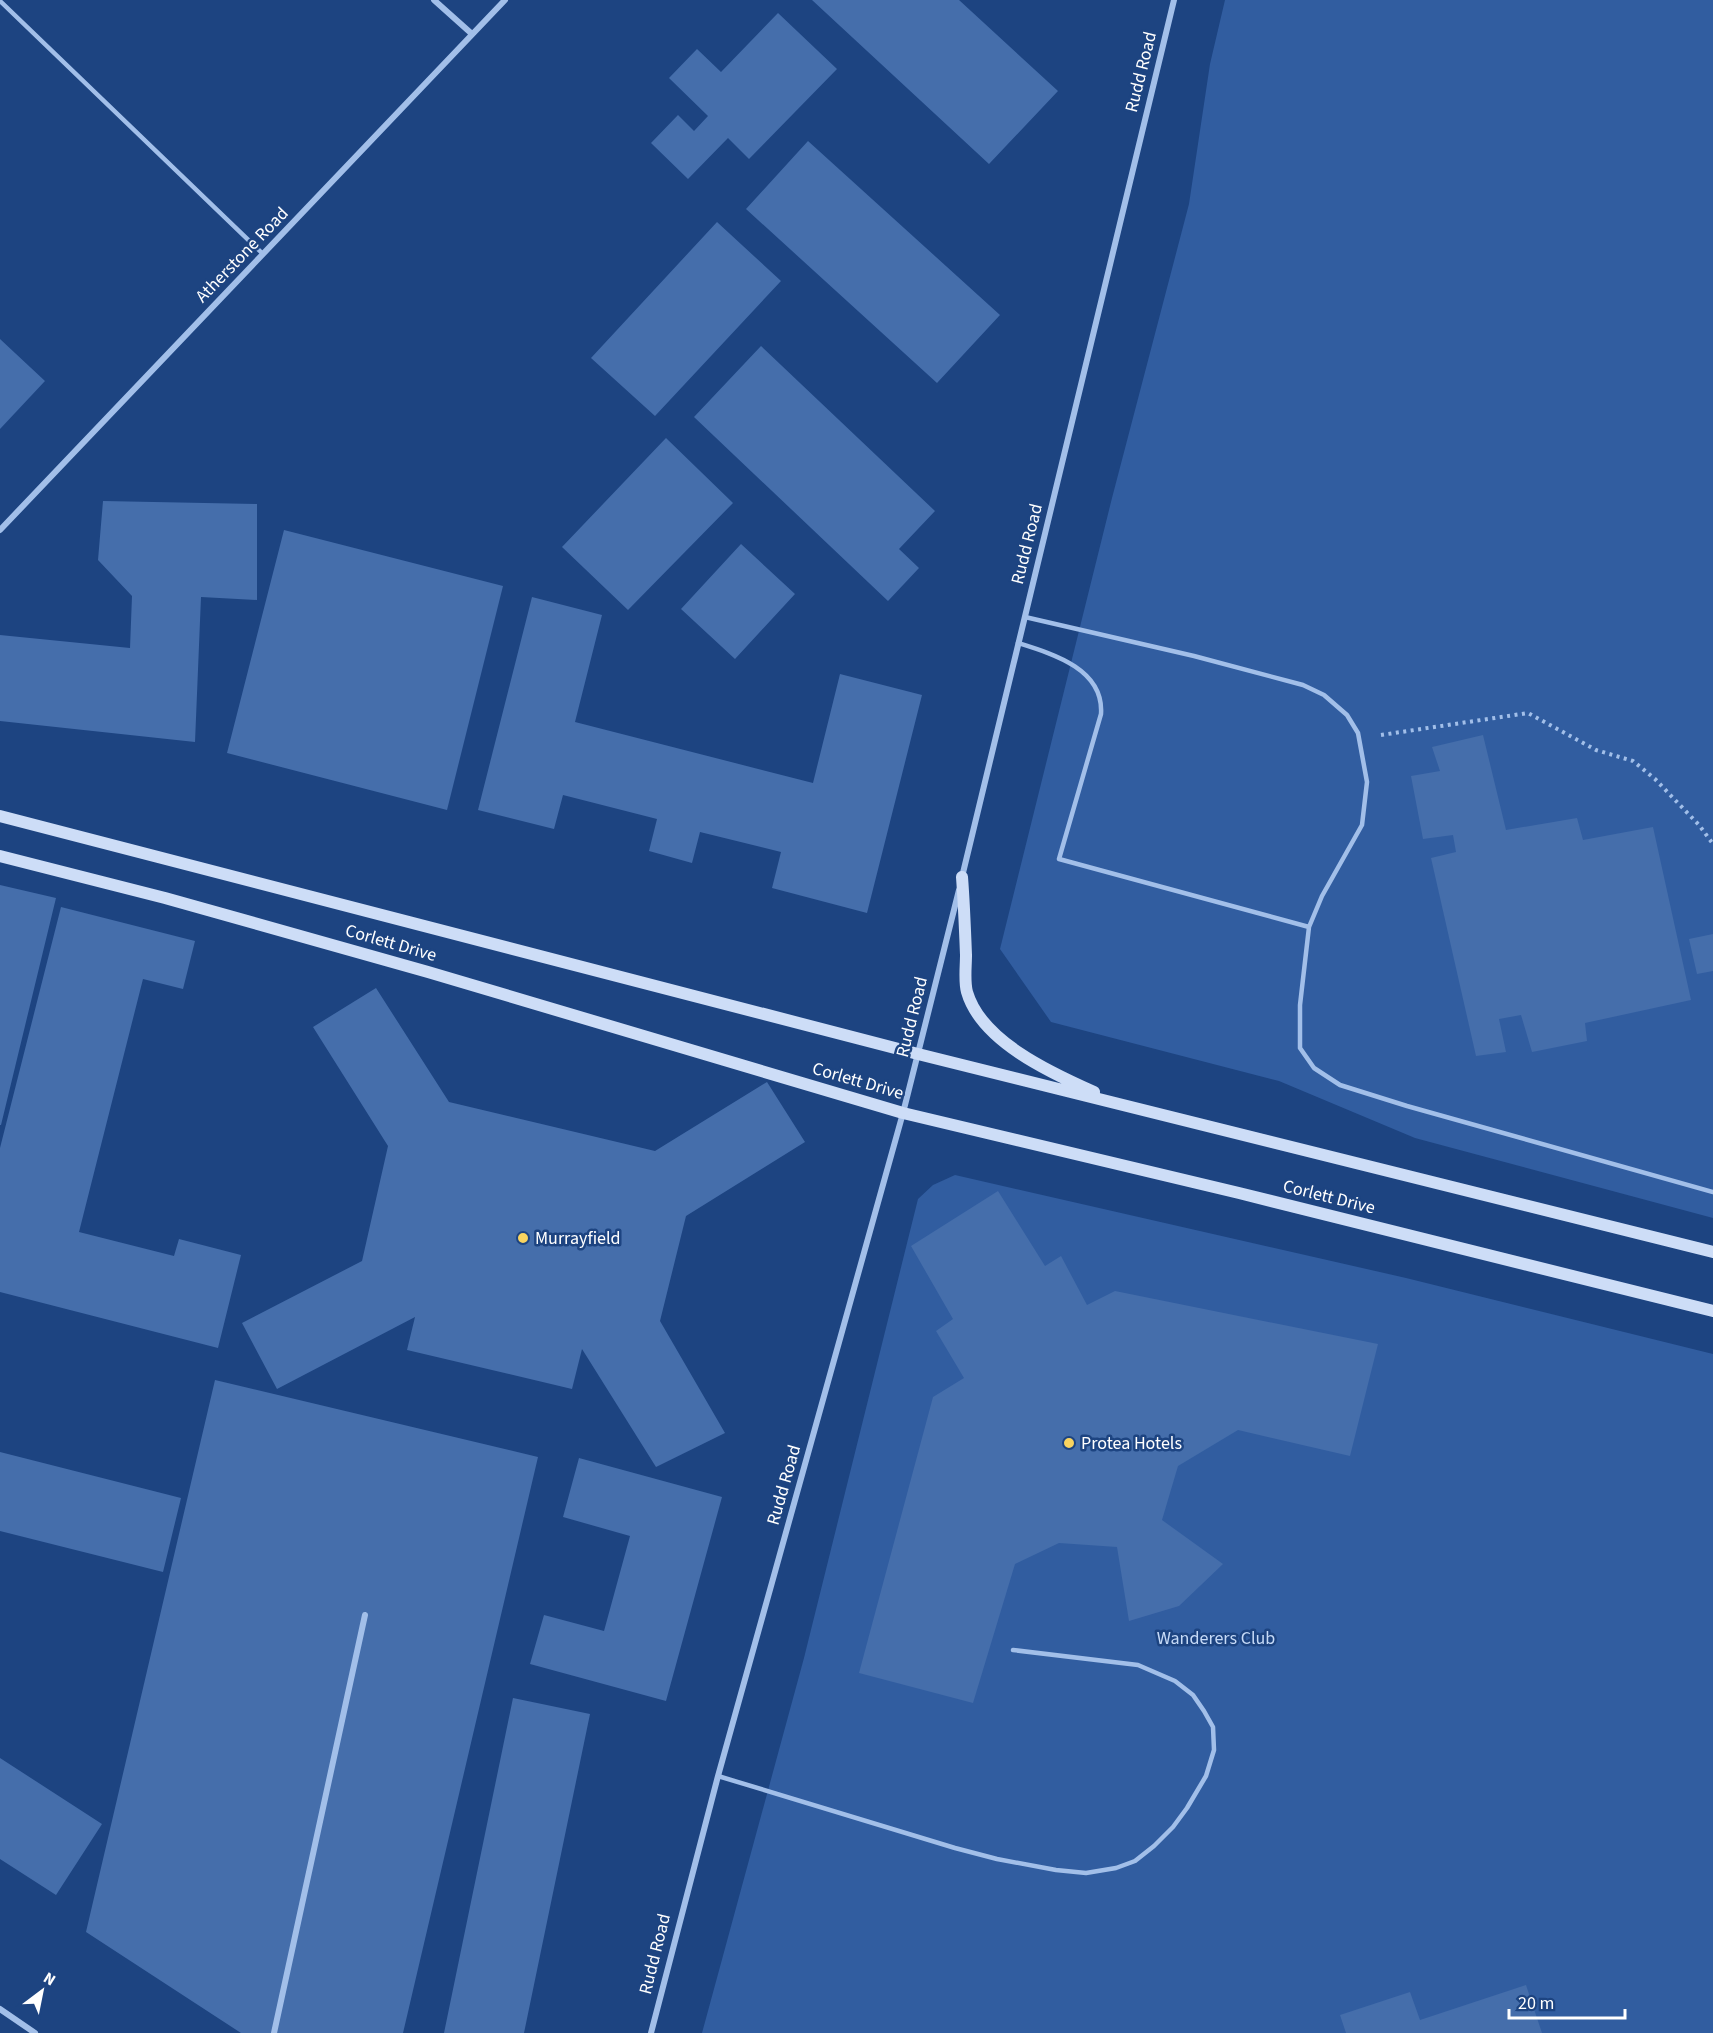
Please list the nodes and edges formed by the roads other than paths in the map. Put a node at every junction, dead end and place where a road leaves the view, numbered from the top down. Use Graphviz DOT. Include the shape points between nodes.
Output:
graph roads {
  1 [pos="434,0"];
  2 [pos="505,0"];
  3 [pos="1173,0"];
  4 [pos="0,2"];
  5 [pos="472,34"];
  6 [pos="263,254"];
  7 [pos="0,530"];
  8 [pos="1025,617"];
  9 [pos="1018,643"];
  10 [pos="0,816"];
  11 [pos="0,856"];
  12 [pos="962,877"];
  13 [pos="1309,927"];
  14 [pos="918,1054"];
  15 [pos="1122,1105"];
  16 [pos="903,1113"];
  17 [pos="1713,1192"];
  18 [pos="1713,1252"];
  19 [pos="1713,1311"];
  20 [pos="365,1615"];
  21 [pos="1013,1650"];
  22 [pos="718,1776"];
  23 [pos="0,2009"];
  24 [pos="35,2033"];
  25 [pos="274,2033"];
  26 [pos="651,2033"];
  1 -- 5 [label="street"];
  2 -- 5 [label="street, Atherstone Road"];
  3 -- 8 [label="street, Rudd Road"];
  4 -- 6 [label="lane"];
  5 -- 6 [label="street, Atherstone Road"];
  6 -- 7 [label="street, Atherstone Road"];
  8 -- 9 [label="street, Rudd Road"];
  8 -- 13 [label="lane" via="1303,685 1324,695 1347,715 1358,733 1367,782 1362,825"];
  9 -- 12 [label="street, Rudd Road"];
  9 -- 13 [label="lane" via="1076,666 1096,687 1102,702 1059,859"];
  10 -- 14 [label="main road, Corlett Drive"];
  11 -- 16 [label="main road, Corlett Drive" via="428,972"];
  12 -- 14 [label="street, Rudd Road"];
  12 -- 15 [label="main road" via="967,991 976,1011 991,1030 1015,1049 1059,1076"];
  13 -- 17 [label="lane" via="1300,1005 1300,1048 1314,1068 1340,1085 1407,1106"];
  14 -- 15 [label="main road, Corlett Drive"];
  14 -- 16 [label="street, Rudd Road"];
  15 -- 18 [label="main road, Corlett Drive"];
  16 -- 19 [label="main road, Corlett Drive"];
  16 -- 22 [label="street, Rudd Road"];
  20 -- 25 [label="street"];
  21 -- 22 [label="lane" via="1138,1665 1175,1681 1192,1695 1214,1727 1214,1750 1206,1776 1173,1827 1135,1861 1086,1873 997,1859"];
  22 -- 26 [label="street, Rudd Road"];
  23 -- 24 [label="street"];
}
